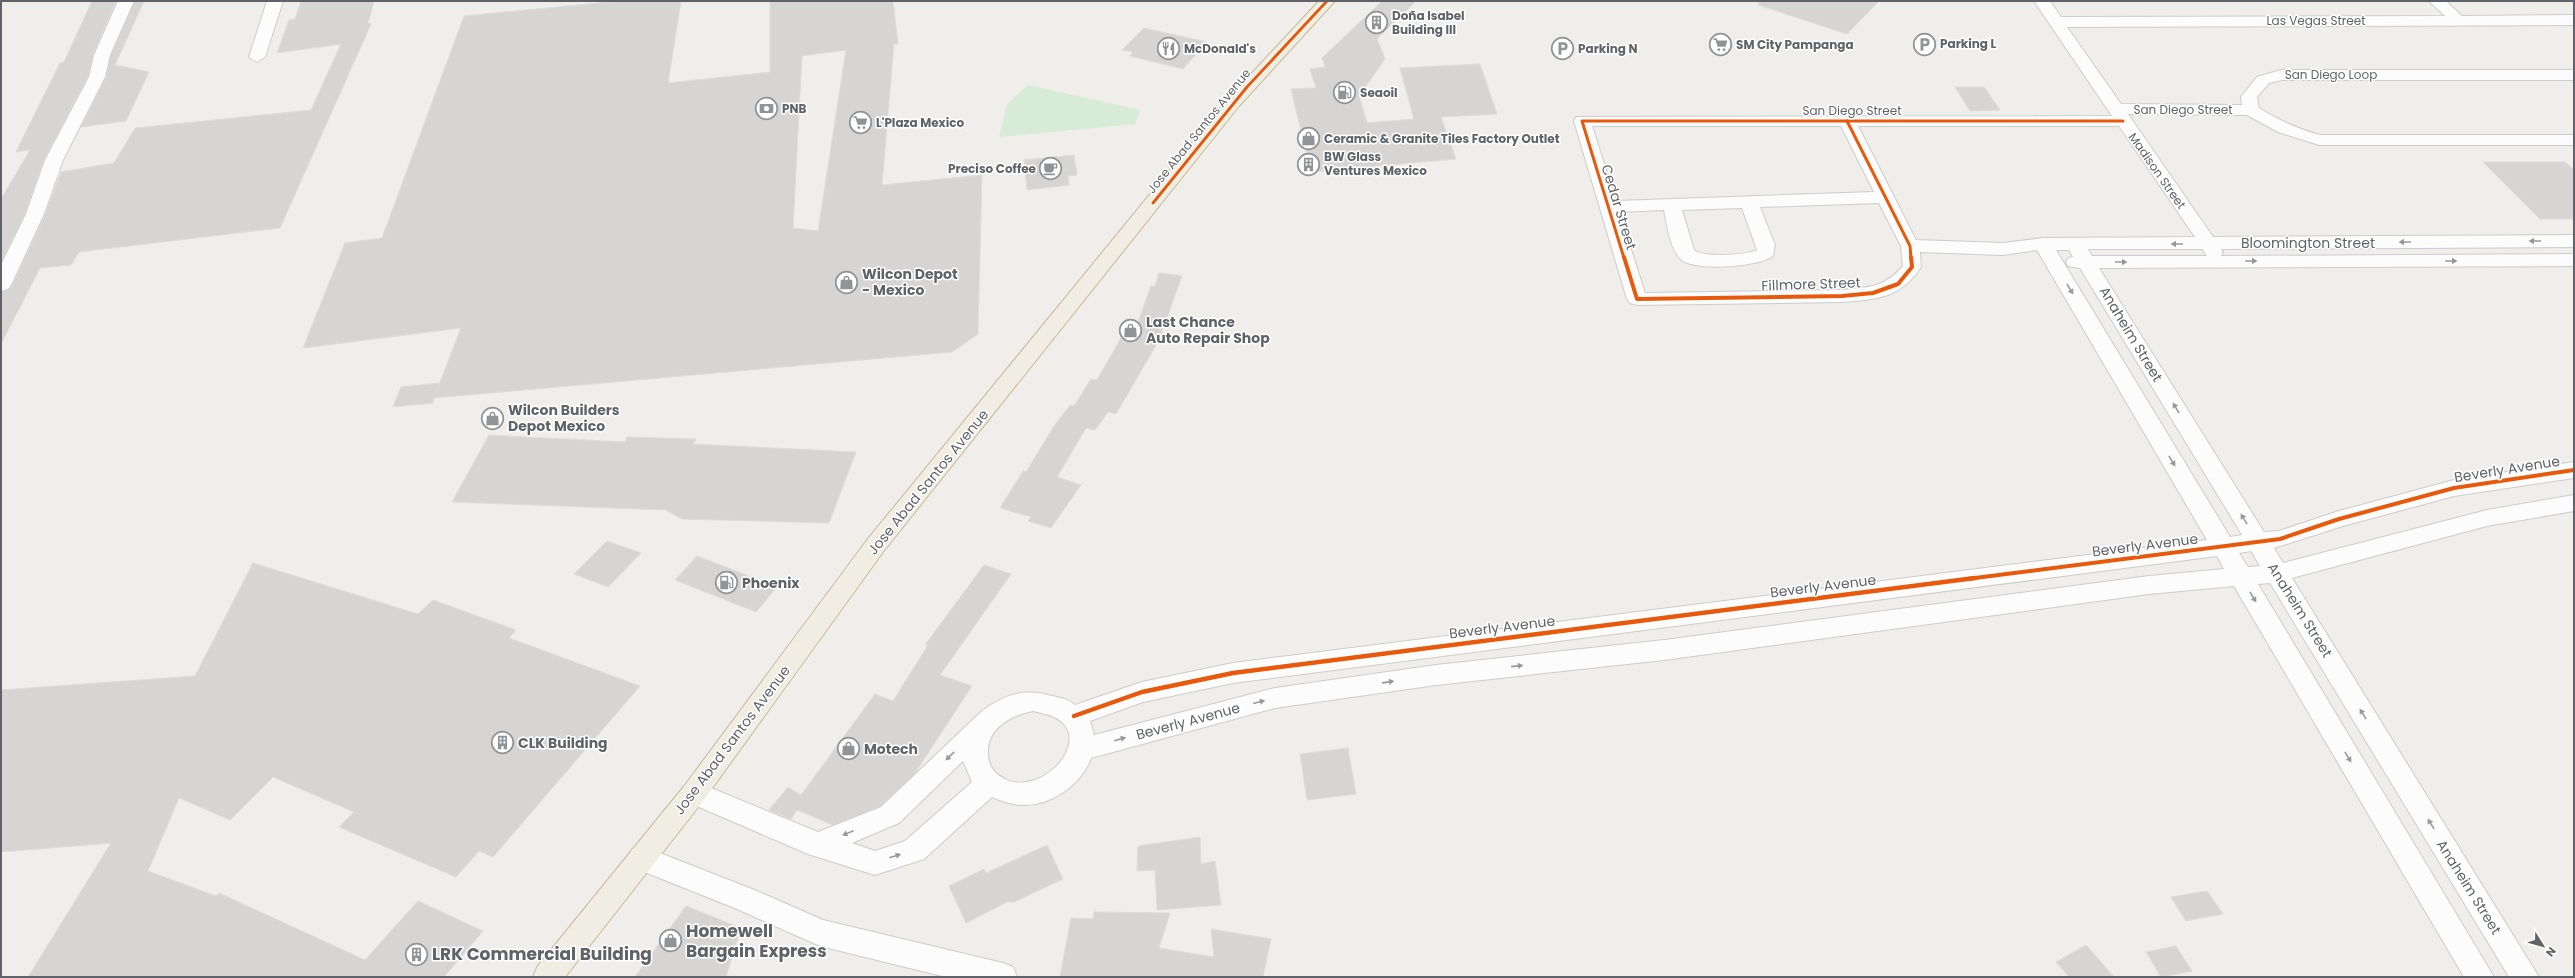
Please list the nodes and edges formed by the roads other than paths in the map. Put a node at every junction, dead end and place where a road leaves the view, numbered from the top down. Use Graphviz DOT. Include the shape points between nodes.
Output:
graph roads {
  1 [pos="126,1"];
  2 [pos="275,1"];
  3 [pos="1326,1"];
  4 [pos="2042,1"];
  5 [pos="2437,1"];
  6 [pos="2458,20"];
  7 [pos="2574,20"];
  8 [pos="2058,22"];
  9 [pos="257,57"];
  10 [pos="2574,75"];
  11 [pos="2251,110"];
  12 [pos="2119,115"];
  13 [pos="1582,121"];
  14 [pos="1847,121"];
  15 [pos="2574,140"];
  16 [pos="1885,197"];
  17 [pos="1749,203"];
  18 [pos="1672,205"];
  19 [pos="1608,207"];
  20 [pos="2574,241"];
  21 [pos="2207,244"];
  22 [pos="1910,246"];
  23 [pos="2048,253"];
  24 [pos="2081,253"];
  25 [pos="2574,260"];
  26 [pos="2221,261"];
  27 [pos="1,285"];
  28 [pos="1636,299"];
  29 [pos="2574,470"];
  30 [pos="2574,502"];
  31 [pos="2258,541"];
  32 [pos="2223,546"];
  33 [pos="2277,573"];
  34 [pos="2240,576"];
  35 [pos="1074,716"];
  36 [pos="989,720"];
  37 [pos="1083,750"];
  38 [pos="990,784"];
  39 [pos="694,793"];
  40 [pos="818,845"];
  41 [pos="642,858"];
  42 [pos="547,977"];
  43 [pos="1003,977"];
  44 [pos="2480,977"];
  45 [pos="2525,977"];
  1 -- 27 [label="street" via="102,55 97,77 54,160 35,214"];
  2 -- 9 [label="street"];
  3 -- 39 [label="highway, Jose Abad Santos Avenue" via="1233,103 875,546"];
  4 -- 8 [label="street, Madison Street"];
  5 -- 6 [label="street"];
  6 -- 7 [label="street, Las Vegas Street"];
  6 -- 8 [label="street, Las Vegas Street"];
  8 -- 12 [label="street, Madison Street"];
  10 -- 11 [label="street, San Diego Loop" via="2281,75 2263,80 2256,87 2249,97"];
  11 -- 12 [label="street, San Diego Street"];
  11 -- 15 [label="street" via="2285,130 2319,140"];
  12 -- 14 [label="street, San Diego Street"];
  12 -- 21 [label="street, Madison Street"];
  13 -- 14 [label="street, San Diego Street"];
  13 -- 19 [label="street, Cedar Street"];
  14 -- 16 [label="street, Fillmore Street"];
  16 -- 17 [label="street"];
  16 -- 22 [label="street, Fillmore Street"];
  17 -- 18 [label="street"];
  17 -- 18 [label="street" via="1766,244 1766,252 1760,257 1704,260 1690,257 1685,251"];
  18 -- 19 [label="street"];
  19 -- 28 [label="street, Cedar Street"];
  20 -- 21 [label="street, Bloomington Street, one-way"];
  21 -- 24 [label="street, Bloomington Street, one-way"];
  21 -- 26 [label="street, Madison Street"];
  22 -- 23 [label="street, Bloomington Street"];
  22 -- 28 [label="street, Fillmore Street" via="1912,267 1898,284 1873,293 1842,296"];
  23 -- 24 [label="street, Bloomington Street"];
  23 -- 32 [label="street, one-way"];
  24 -- 26 [label="street, Bloomington Street, one-way"];
  31 -- 24 [label="street, Anaheim Street, one-way"];
  26 -- 25 [label="street, Bloomington Street, one-way"];
  29 -- 31 [label="street, Beverly Avenue" via="2454,488 2339,519 2280,539"];
  30 -- 33 [label="street, Beverly Avenue" via="2487,518"];
  31 -- 32 [label="street, Beverly Avenue"];
  31 -- 33 [label="street, Anaheim Street"];
  32 -- 34 [label="street"];
  32 -- 35 [label="street, Beverly Avenue" via="1233,673 1142,692"];
  33 -- 34 [label="street, Beverly Avenue"];
  45 -- 33 [label="street, Anaheim Street, one-way"];
  37 -- 34 [label="street, Beverly Avenue, one-way" via="1274,698 1436,675 1664,650 2141,586"];
  34 -- 44 [label="street, one-way"];
  35 -- 36 [label="street" via="1063,708 1033,701 1002,710"];
  35 -- 37 [label="street" via="1083,737"];
  36 -- 38 [label="street" via="979,732 975,754 980,773"];
  36 -- 40 [label="street, one-way" via="890,815"];
  37 -- 38 [label="street" via="1074,768 1053,786 1037,792 1020,794 1004,791"];
  40 -- 38 [label="street, one-way" via="875,863 914,850"];
  39 -- 40 [label="street"];
  39 -- 41 [label="highway, Jose Abad Santos Avenue"];
  41 -- 42 [label="highway, Jose Abad Santos Avenue"];
  41 -- 43 [label="street" via="748,900 820,933"];
}
